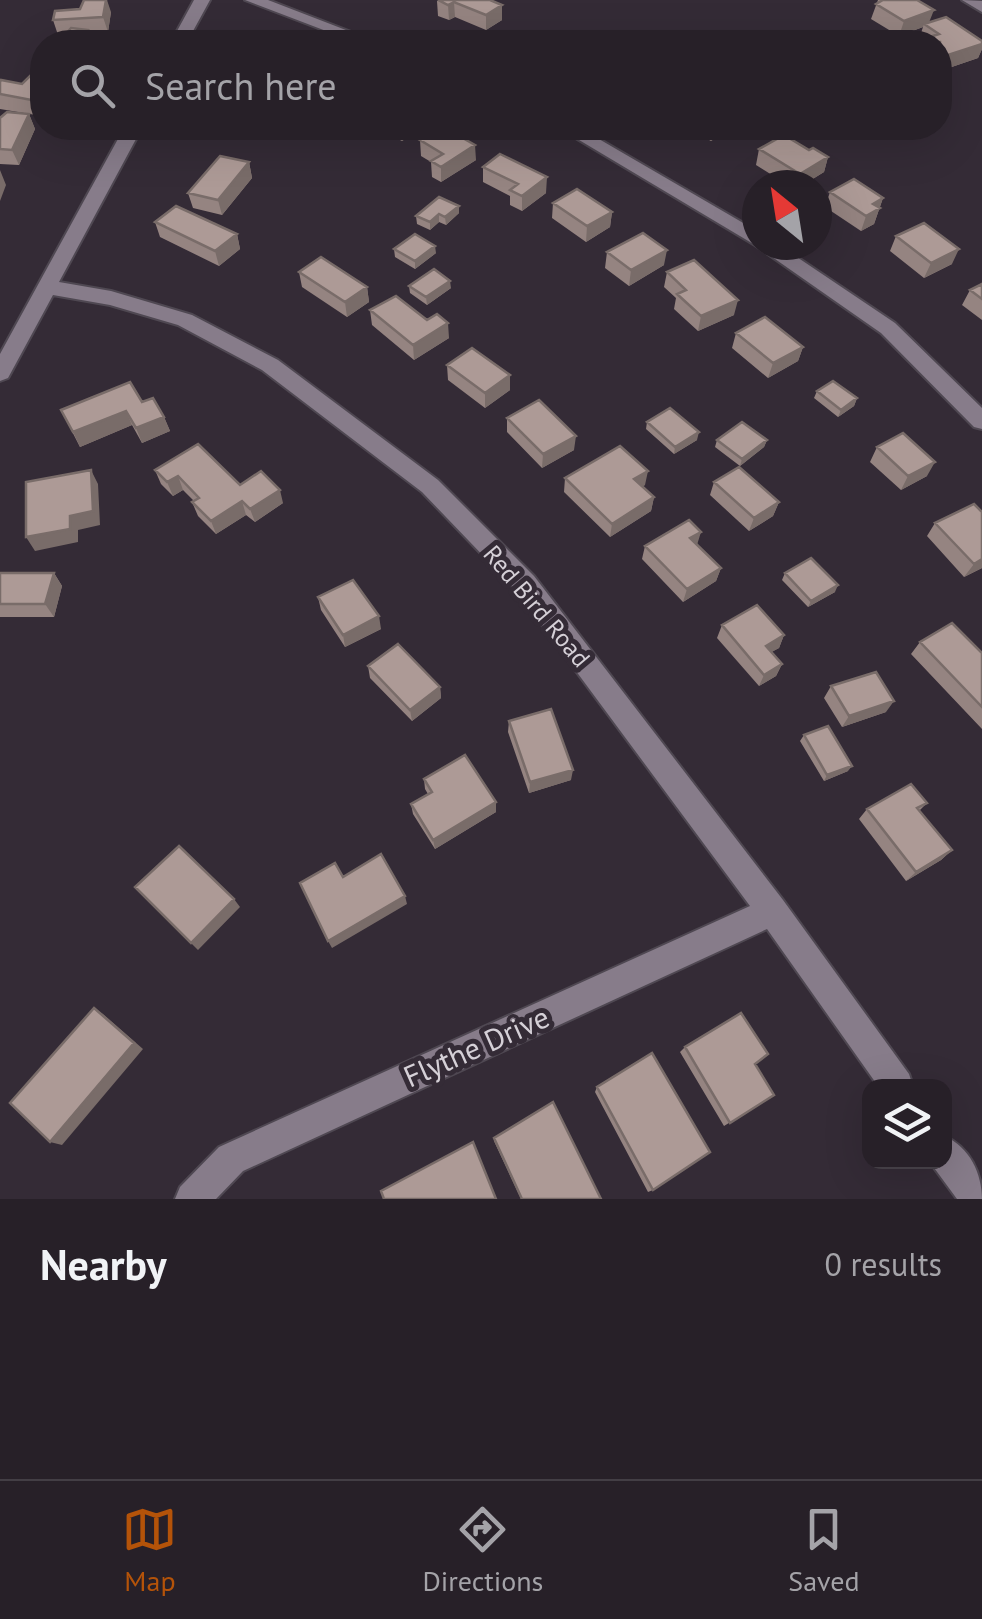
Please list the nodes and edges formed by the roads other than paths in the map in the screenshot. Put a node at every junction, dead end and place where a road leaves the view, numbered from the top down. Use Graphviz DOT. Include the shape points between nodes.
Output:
graph roads {
  1 [pos="202,0"];
  2 [pos="253,0"];
  3 [pos="970,0"];
  4 [pos="982,7"];
  5 [pos="186,30"];
  6 [pos="336,30"];
  7 [pos="126,140"];
  8 [pos="588,140"];
  9 [pos="742,231"];
  10 [pos="787,260"];
  11 [pos="46,287"];
  12 [pos="0,373"];
  13 [pos="982,421"];
  14 [pos="772,912"];
  15 [pos="892,1079"];
  16 [pos="952,1164"];
  17 [pos="192,1199"];
  18 [pos="978,1199"];
  1 -- 5 [label="street"];
  2 -- 6 [label="street"];
  3 -- 4 [label="street"];
  7 -- 11 [label="street"];
  8 -- 9 [label="street"];
  10 -- 13 [label="street" via="888,328"];
  11 -- 12 [label="street"];
  11 -- 14 [label="street, Red Bird Road" via="184,320 270,366 430,486 525,583"];
  14 -- 15 [label="street, Red Bird Road"];
  14 -- 17 [label="street, Flythe Drive" via="231,1159"];
  16 -- 18 [label="street"];
}
